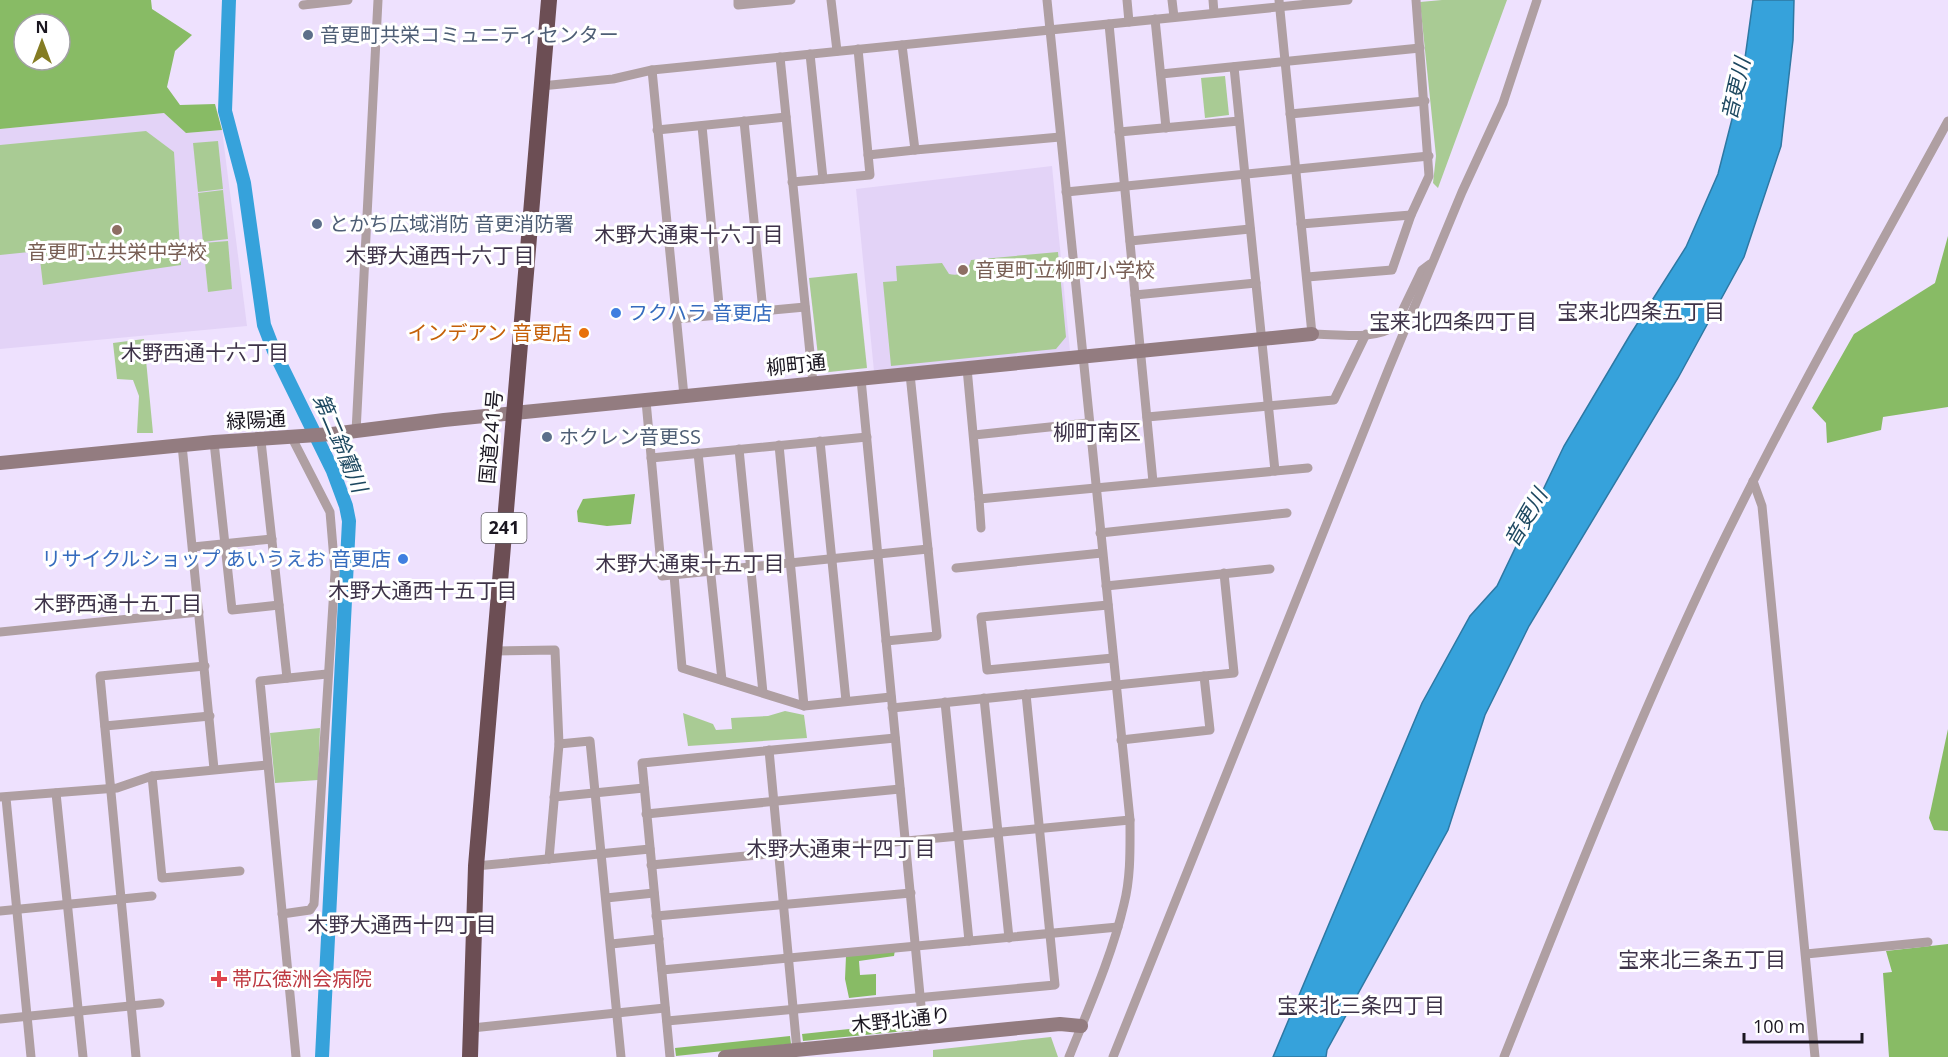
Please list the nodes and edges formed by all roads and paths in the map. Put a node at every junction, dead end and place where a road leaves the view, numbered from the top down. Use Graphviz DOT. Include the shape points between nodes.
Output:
graph roads {
  1 [pos="348,0"];
  2 [pos="378,0"];
  3 [pos="549,0"];
  4 [pos="738,0"];
  5 [pos="784,0"];
  6 [pos="831,0"];
  7 [pos="1047,0"];
  8 [pos="1127,0"];
  9 [pos="1172,0"];
  10 [pos="1213,0"];
  11 [pos="1348,0"];
  12 [pos="1416,0"];
  13 [pos="1538,0"];
  14 [pos="1325,1"];
  15 [pos="1280,4"];
  16 [pos="303,5"];
  17 [pos="1214,14"];
  18 [pos="1174,17"];
  19 [pos="1155,19"];
  20 [pos="1129,22"];
  21 [pos="1109,24"];
  22 [pos="1049,30"];
  23 [pos="902,45"];
  24 [pos="1420,48"];
  25 [pos="858,49"];
  26 [pos="837,51"];
  27 [pos="810,54"];
  28 [pos="780,57"];
  29 [pos="1285,62"];
  30 [pos="1234,67"];
  31 [pos="651,70"];
  32 [pos="1161,74"];
  33 [pos="542,86"];
  34 [pos="1425,101"];
  35 [pos="1290,114"];
  36 [pos="786,117"];
  37 [pos="1948,120"];
  38 [pos="744,121"];
  39 [pos="1239,121"];
  40 [pos="702,126"];
  41 [pos="1166,128"];
  42 [pos="657,130"];
  43 [pos="1119,132"];
  44 [pos="1060,137"];
  45 [pos="915,150"];
  46 [pos="868,155"];
  47 [pos="1429,156"];
  48 [pos="1295,169"];
  49 [pos="1245,174"];
  50 [pos="823,179"];
  51 [pos="792,182"];
  52 [pos="1125,186"];
  53 [pos="1066,192"];
  54 [pos="1411,215"];
  55 [pos="1301,224"];
  56 [pos="1250,229"];
  57 [pos="1130,241"];
  58 [pos="1432,263"];
  59 [pos="1307,278"];
  60 [pos="1256,283"];
  61 [pos="1135,295"];
  62 [pos="805,307"];
  63 [pos="763,311"];
  64 [pos="720,315"];
  65 [pos="676,319"];
  66 [pos="1312,334"];
  67 [pos="1365,334"];
  68 [pos="1261,339"];
  69 [pos="1140,351"];
  70 [pos="1081,356"];
  71 [pos="967,368"];
  72 [pos="910,374"];
  73 [pos="861,379"];
  74 [pos="813,383"];
  75 [pos="684,396"];
  76 [pos="646,401"];
  77 [pos="1268,406"];
  78 [pos="514,413"];
  79 [pos="1147,417"];
  80 [pos="1088,423"];
  81 [pos="356,432"];
  82 [pos="974,435"];
  83 [pos="867,436"];
  84 [pos="295,438"];
  85 [pos="261,441"];
  86 [pos="820,441"];
  87 [pos="214,442"];
  88 [pos="182,445"];
  89 [pos="779,445"];
  90 [pos="739,449"];
  91 [pos="698,453"];
  92 [pos="651,458"];
  93 [pos="0,463"];
  94 [pos="1308,468"];
  95 [pos="1275,471"];
  96 [pos="1753,481"];
  97 [pos="1153,482"];
  98 [pos="1095,488"];
  99 [pos="979,499"];
  100 [pos="1287,513"];
  101 [pos="981,528"];
  102 [pos="1100,533"];
  103 [pos="272,538"];
  104 [pos="225,543"];
  105 [pos="193,547"];
  106 [pos="928,549"];
  107 [pos="1102,553"];
  108 [pos="878,554"];
  109 [pos="832,559"];
  110 [pos="790,563"];
  111 [pos="750,567"];
  112 [pos="956,568"];
  113 [pos="1270,569"];
  114 [pos="711,571"];
  115 [pos="1224,573"];
  116 [pos="674,575"];
  117 [pos="1106,586"];
  118 [pos="279,605"];
  119 [pos="1108,605"];
  120 [pos="199,612"];
  121 [pos="0,632"];
  122 [pos="886,641"];
  123 [pos="494,651"];
  124 [pos="1113,658"];
  125 [pos="205,666"];
  126 [pos="327,674"];
  127 [pos="1204,676"];
  128 [pos="286,678"];
  129 [pos="722,680"];
  130 [pos="1116,684"];
  131 [pos="763,693"];
  132 [pos="1026,694"];
  133 [pos="891,697"];
  134 [pos="984,698"];
  135 [pos="846,701"];
  136 [pos="945,702"];
  137 [pos="804,706"];
  138 [pos="892,708"];
  139 [pos="210,716"];
  140 [pos="105,726"];
  141 [pos="895,738"];
  142 [pos="1121,740"];
  143 [pos="559,744"];
  144 [pos="769,750"];
  145 [pos="267,765"];
  146 [pos="214,770"];
  147 [pos="152,776"];
  148 [pos="110,788"];
  149 [pos="644,788"];
  150 [pos="900,789"];
  151 [pos="56,793"];
  152 [pos="595,793"];
  153 [pos="3,797"];
  154 [pos="554,797"];
  155 [pos="774,801"];
  156 [pos="646,814"];
  157 [pos="1130,820"];
  158 [pos="1039,829"];
  159 [pos="998,833"];
  160 [pos="959,836"];
  161 [pos="905,841"];
  162 [pos="650,849"];
  163 [pos="779,853"];
  164 [pos="601,854"];
  165 [pos="549,859"];
  166 [pos="651,865"];
  167 [pos="476,866"];
  168 [pos="240,871"];
  169 [pos="654,893"];
  170 [pos="911,893"];
  171 [pos="152,896"];
  172 [pos="606,898"];
  173 [pos="121,899"];
  174 [pos="68,904"];
  175 [pos="784,904"];
  176 [pos="16,909"];
  177 [pos="0,911"];
  178 [pos="282,914"];
  179 [pos="656,916"];
  180 [pos="1118,927"];
  181 [pos="1050,934"];
  182 [pos="1009,938"];
  183 [pos="659,939"];
  184 [pos="969,941"];
  185 [pos="1928,942"];
  186 [pos="610,944"];
  187 [pos="916,946"];
  188 [pos="1806,954"];
  189 [pos="789,958"];
  190 [pos="662,970"];
  191 [pos="921,997"];
  192 [pos="160,1003"];
  193 [pos="130,1006"];
  194 [pos="665,1008"];
  195 [pos="794,1009"];
  196 [pos="78,1011"];
  197 [pos="618,1014"];
  198 [pos="27,1016"];
  199 [pos="0,1018"];
  200 [pos="667,1021"];
  201 [pos="1081,1026"];
  202 [pos="472,1028"];
  203 [pos="924,1037"];
  204 [pos="797,1050"];
  205 [pos="30,1057"];
  206 [pos="83,1057"];
  207 [pos="136,1057"];
  208 [pos="296,1057"];
  209 [pos="470,1057"];
  210 [pos="621,1057"];
  211 [pos="670,1057"];
  212 [pos="725,1057"];
  213 [pos="1069,1057"];
  214 [pos="1113,1057"];
  215 [pos="1504,1057"];
  216 [pos="1815,1057"];
  1 -- 16 [label="street"];
  2 -- 81 [label="street"];
  3 -- 33 [label="highway, 国道241号 / 241"];
  4 -- 5 [label="street" via="738,5"];
  6 -- 26 [label="street"];
  7 -- 22 [label="street"];
  8 -- 20 [label="street"];
  9 -- 18 [label="street"];
  10 -- 17 [label="street"];
  11 -- 14 [label="street"];
  12 -- 24 [label="street"];
  13 -- 58 [label="street" via="1503,103"];
  14 -- 15 [label="street"];
  15 -- 17 [label="street"];
  15 -- 29 [label="street"];
  17 -- 18 [label="street"];
  18 -- 19 [label="street"];
  19 -- 20 [label="street"];
  19 -- 32 [label="street"];
  20 -- 21 [label="street"];
  21 -- 22 [label="street"];
  21 -- 43 [label="street"];
  22 -- 23 [label="street"];
  22 -- 44 [label="street"];
  23 -- 25 [label="street"];
  23 -- 45 [label="street"];
  24 -- 29 [label="street"];
  24 -- 34 [label="street"];
  25 -- 26 [label="street"];
  25 -- 46 [label="street"];
  26 -- 27 [label="street"];
  27 -- 28 [label="street"];
  27 -- 50 [label="street"];
  28 -- 31 [label="street"];
  28 -- 36 [label="street"];
  29 -- 30 [label="street"];
  29 -- 35 [label="street"];
  30 -- 32 [label="street"];
  30 -- 39 [label="street"];
  31 -- 33 [label="street" via="614,79"];
  31 -- 42 [label="street"];
  32 -- 41 [label="street"];
  33 -- 78 [label="highway, 国道241号 / 241"];
  34 -- 35 [label="street"];
  34 -- 47 [label="street"];
  35 -- 48 [label="street"];
  36 -- 38 [label="street"];
  36 -- 51 [label="street"];
  37 -- 96 [label="street"];
  38 -- 40 [label="street"];
  38 -- 63 [label="street"];
  39 -- 41 [label="street"];
  39 -- 49 [label="street"];
  40 -- 42 [label="street"];
  40 -- 64 [label="street"];
  41 -- 43 [label="street"];
  42 -- 65 [label="street"];
  43 -- 52 [label="street"];
  44 -- 45 [label="street"];
  44 -- 53 [label="street"];
  45 -- 46 [label="street"];
  46 -- 50 [label="street" via="870,175"];
  47 -- 48 [label="street"];
  47 -- 54 [label="street" via="1429,176"];
  48 -- 49 [label="street"];
  48 -- 55 [label="street"];
  49 -- 52 [label="street"];
  49 -- 56 [label="street"];
  50 -- 51 [label="street"];
  51 -- 62 [label="street"];
  52 -- 53 [label="street"];
  52 -- 57 [label="street"];
  53 -- 70 [label="street"];
  54 -- 55 [label="street"];
  54 -- 59 [label="street" via="1392,270"];
  55 -- 59 [label="street"];
  56 -- 57 [label="street"];
  56 -- 60 [label="street"];
  57 -- 61 [label="street"];
  58 -- 67 [label="street" via="1422,270 1395,326"];
  58 -- 214 [label="street"];
  59 -- 66 [label="street"];
  60 -- 61 [label="street"];
  60 -- 68 [label="street"];
  61 -- 69 [label="street"];
  62 -- 63 [label="street"];
  62 -- 74 [label="street"];
  63 -- 64 [label="street"];
  64 -- 65 [label="street"];
  65 -- 75 [label="street"];
  66 -- 67 [label="street"];
  66 -- 68 [label="street, 柳町通"];
  67 -- 77 [label="street" via="1334,400"];
  68 -- 69 [label="street, 柳町通"];
  68 -- 77 [label="street"];
  69 -- 70 [label="street, 柳町通"];
  69 -- 79 [label="street"];
  70 -- 71 [label="street, 柳町通"];
  70 -- 80 [label="street"];
  71 -- 72 [label="street, 柳町通"];
  71 -- 82 [label="street"];
  72 -- 73 [label="street, 柳町通"];
  72 -- 106 [label="street"];
  73 -- 74 [label="street, 柳町通"];
  73 -- 83 [label="street"];
  74 -- 75 [label="street, 柳町通"];
  75 -- 76 [label="street, 柳町通"];
  76 -- 78 [label="street, 柳町通"];
  76 -- 92 [label="street"];
  77 -- 79 [label="street"];
  77 -- 95 [label="street"];
  78 -- 81 [label="street, 緑陽通"];
  78 -- 123 [label="highway, 国道241号 / 241"];
  79 -- 97 [label="street"];
  80 -- 82 [label="street"];
  80 -- 98 [label="street"];
  81 -- 84 [label="street, 緑陽通"];
  82 -- 99 [label="street"];
  83 -- 86 [label="street"];
  83 -- 108 [label="street"];
  84 -- 85 [label="street, 緑陽通"];
  84 -- 126 [label="street" via="330,512 335,572"];
  85 -- 87 [label="street, 緑陽通"];
  85 -- 103 [label="street"];
  86 -- 89 [label="street"];
  86 -- 109 [label="street"];
  87 -- 88 [label="street, 緑陽通"];
  87 -- 104 [label="street"];
  88 -- 93 [label="street, 緑陽通"];
  88 -- 105 [label="street"];
  89 -- 90 [label="street"];
  89 -- 110 [label="street"];
  90 -- 91 [label="street"];
  90 -- 111 [label="street"];
  91 -- 92 [label="street"];
  91 -- 114 [label="street"];
  92 -- 116 [label="street" via="662,576"];
  94 -- 95 [label="street"];
  95 -- 97 [label="street"];
  96 -- 188 [label="street" via="1762,506"];
  96 -- 215 [label="street" via="1636,732"];
  97 -- 98 [label="street"];
  98 -- 99 [label="street"];
  98 -- 102 [label="street"];
  99 -- 101 [label="street"];
  100 -- 102 [label="street"];
  102 -- 107 [label="street"];
  103 -- 104 [label="street"];
  103 -- 118 [label="street"];
  104 -- 105 [label="street"];
  104 -- 118 [label="street" via="232,610"];
  105 -- 120 [label="street"];
  106 -- 108 [label="street"];
  106 -- 122 [label="street" via="937,636"];
  107 -- 112 [label="street"];
  107 -- 117 [label="street"];
  108 -- 109 [label="street"];
  108 -- 122 [label="street"];
  109 -- 110 [label="street"];
  109 -- 135 [label="street"];
  110 -- 111 [label="street"];
  110 -- 137 [label="street"];
  111 -- 114 [label="street"];
  111 -- 131 [label="street"];
  113 -- 115 [label="street"];
  114 -- 116 [label="street"];
  114 -- 129 [label="street"];
  115 -- 117 [label="street"];
  115 -- 127 [label="street" via="1234,673"];
  116 -- 129 [label="street" via="682,668"];
  117 -- 119 [label="street"];
  118 -- 128 [label="street"];
  119 -- 124 [label="street"];
  119 -- 124 [label="street" via="981,617 982,628 987,670"];
  120 -- 121 [label="street"];
  120 -- 125 [label="street"];
  122 -- 133 [label="street"];
  123 -- 143 [label="street" via="555,650"];
  123 -- 167 [label="highway, 国道241号 / 241"];
  124 -- 130 [label="street"];
  125 -- 139 [label="street"];
  125 -- 140 [label="street" via="100,676"];
  126 -- 128 [label="street"];
  126 -- 178 [label="street" via="314,904 310,910"];
  127 -- 130 [label="street"];
  127 -- 142 [label="street" via="1210,730"];
  128 -- 145 [label="street" via="260,681"];
  129 -- 131 [label="street"];
  130 -- 132 [label="street"];
  130 -- 142 [label="street"];
  131 -- 137 [label="street"];
  132 -- 134 [label="street"];
  132 -- 158 [label="street"];
  133 -- 135 [label="street"];
  133 -- 138 [label="street"];
  134 -- 136 [label="street"];
  134 -- 159 [label="street"];
  135 -- 137 [label="street"];
  136 -- 138 [label="street"];
  136 -- 160 [label="street"];
  138 -- 141 [label="street"];
  139 -- 140 [label="street"];
  139 -- 146 [label="street"];
  140 -- 148 [label="street"];
  141 -- 144 [label="street"];
  141 -- 150 [label="street"];
  142 -- 157 [label="street"];
  143 -- 152 [label="street" via="590,741"];
  143 -- 154 [label="street"];
  144 -- 149 [label="street" via="642,763"];
  144 -- 155 [label="street"];
  145 -- 146 [label="street"];
  145 -- 178 [label="street"];
  146 -- 147 [label="street"];
  147 -- 148 [label="street"];
  147 -- 168 [label="street" via="162,878"];
  148 -- 151 [label="street"];
  148 -- 173 [label="street"];
  149 -- 152 [label="street"];
  149 -- 156 [label="street"];
  150 -- 155 [label="street"];
  150 -- 161 [label="street"];
  151 -- 153 [label="street"];
  151 -- 174 [label="street"];
  152 -- 154 [label="street"];
  152 -- 164 [label="street"];
  153 -- 176 [label="street"];
  154 -- 165 [label="street"];
  155 -- 156 [label="street"];
  155 -- 163 [label="street"];
  156 -- 162 [label="street"];
  157 -- 158 [label="street"];
  157 -- 180 [label="street" via="1130,864"];
  158 -- 159 [label="street"];
  158 -- 181 [label="street"];
  159 -- 160 [label="street"];
  159 -- 182 [label="street"];
  160 -- 161 [label="street"];
  160 -- 184 [label="street"];
  161 -- 163 [label="street"];
  161 -- 170 [label="street"];
  162 -- 164 [label="street"];
  162 -- 166 [label="street"];
  163 -- 166 [label="street"];
  163 -- 175 [label="street"];
  164 -- 165 [label="street"];
  164 -- 172 [label="street"];
  165 -- 167 [label="street"];
  166 -- 169 [label="street"];
  167 -- 202 [label="highway, 国道241号 / 241"];
  169 -- 172 [label="street"];
  169 -- 179 [label="street"];
  170 -- 175 [label="street"];
  170 -- 187 [label="street"];
  171 -- 173 [label="street"];
  172 -- 186 [label="street"];
  173 -- 174 [label="street"];
  173 -- 193 [label="street"];
  174 -- 176 [label="street"];
  174 -- 196 [label="street"];
  175 -- 179 [label="street"];
  175 -- 189 [label="street"];
  176 -- 177 [label="street"];
  176 -- 198 [label="street"];
  178 -- 208 [label="street"];
  179 -- 183 [label="street"];
  180 -- 181 [label="street"];
  180 -- 201 [label="street"];
  181 -- 182 [label="street"];
  181 -- 191 [label="street" via="1054,985"];
  182 -- 184 [label="street"];
  183 -- 186 [label="street"];
  183 -- 190 [label="street"];
  184 -- 187 [label="street"];
  185 -- 188 [label="street"];
  186 -- 197 [label="street"];
  187 -- 189 [label="street"];
  187 -- 191 [label="street"];
  188 -- 216 [label="street"];
  189 -- 190 [label="street"];
  189 -- 195 [label="street"];
  190 -- 194 [label="street"];
  191 -- 195 [label="street"];
  191 -- 203 [label="street"];
  192 -- 193 [label="street"];
  193 -- 196 [label="street"];
  193 -- 207 [label="street"];
  194 -- 197 [label="street"];
  194 -- 200 [label="street"];
  195 -- 200 [label="street"];
  195 -- 204 [label="street"];
  196 -- 198 [label="street"];
  196 -- 206 [label="street"];
  197 -- 202 [label="street"];
  197 -- 210 [label="street"];
  198 -- 199 [label="street"];
  198 -- 205 [label="street"];
  200 -- 211 [label="street"];
  201 -- 203 [label="street, 木野北通り" via="1060,1024"];
  201 -- 213 [label="street"];
  202 -- 209 [label="highway, 国道241号 / 241"];
  203 -- 204 [label="street, 木野北通り"];
  204 -- 212 [label="street, 木野北通り"];
}
